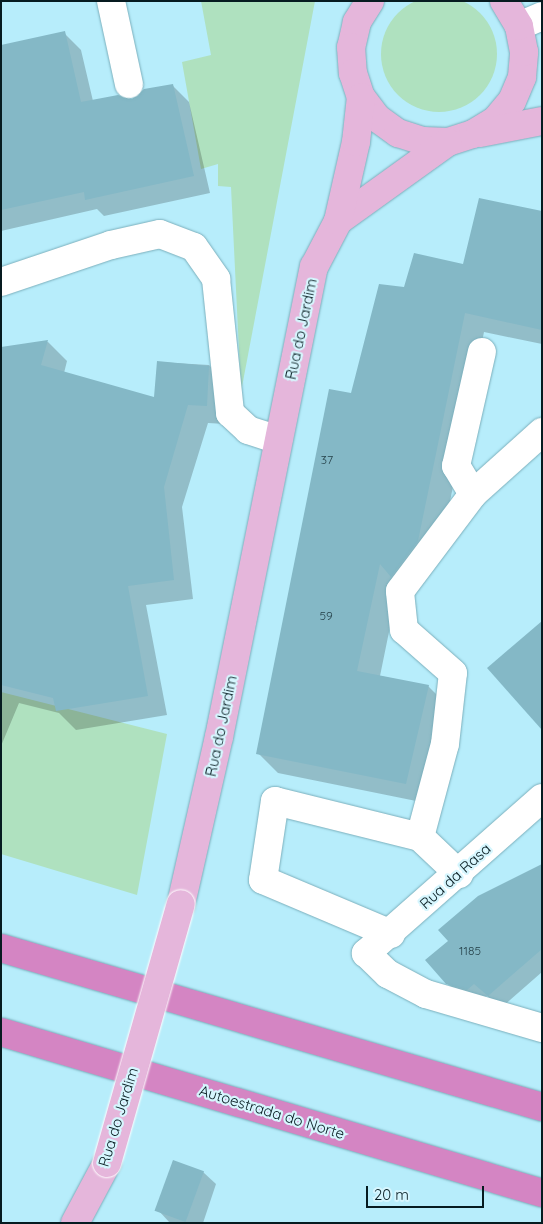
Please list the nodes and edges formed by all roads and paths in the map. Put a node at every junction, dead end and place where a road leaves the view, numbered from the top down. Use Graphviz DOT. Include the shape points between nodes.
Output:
graph roads {
  1 [pos="111,1"];
  2 [pos="370,1"];
  3 [pos="521,24"];
  4 [pos="129,84"];
  5 [pos="361,97"];
  6 [pos="542,121"];
  7 [pos="461,138"];
  8 [pos="338,221"];
  9 [pos="1,282"];
  10 [pos="482,352"];
  11 [pos="542,432"];
  12 [pos="278,440"];
  13 [pos="473,494"];
  14 [pos="542,798"];
  15 [pos="420,836"];
  16 [pos="458,874"];
  17 [pos="391,934"];
  18 [pos="1,948"];
  19 [pos="542,1028"];
  20 [pos="1,1032"];
  21 [pos="542,1108"];
  22 [pos="542,1192"];
  23 [pos="75,1223"];
  1 -- 4 [label="street"];
  2 -- 5 [label="main road" via="358,22 351,47 352,73"];
  3 -- 7 [label="main road, Rua do Jardim" via="522,77 512,101 495,121"];
  5 -- 7 [label="main road" via="377,118 398,133 422,141"];
  5 -- 8 [label="main road, Rua do Jardim" via="356,142"];
  6 -- 7 [label="main road"];
  7 -- 8 [label="main road, Rua do Jardim"];
  8 -- 12 [label="main road, Rua do Jardim" via="314,268"];
  9 -- 12 [label="street" via="111,245 160,234 194,247 216,278 230,414 248,430"];
  10 -- 13 [label="street" via="456,466"];
  11 -- 13 [label="street"];
  12 -- 23 [label="main road, Rua do Jardim, bridge" via="219,737 181,904 106,1163"];
  13 -- 15 [label="street" via="400,591 404,630 453,673 445,744"];
  14 -- 16 [label="street, Rua da Rasa"];
  15 -- 16 [label="street"];
  15 -- 17 [label="street" via="275,801 263,880"];
  16 -- 17 [label="street, Rua da Rasa"];
  17 -- 19 [label="street, Rua da Rasa" via="366,952 388,974 426,994"];
  18 -- 21 [label="highway"];
  20 -- 22 [label="highway, Autoestrada do Norte"];
}
